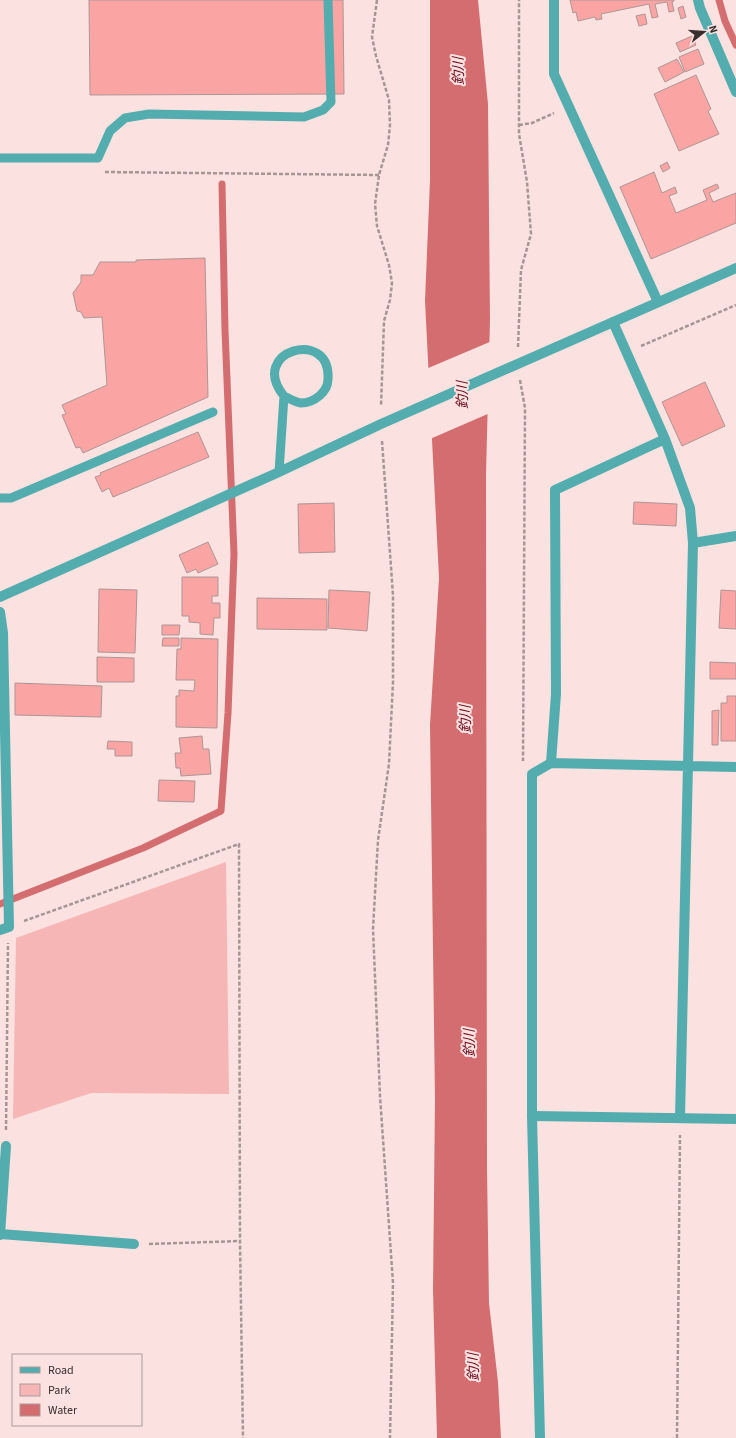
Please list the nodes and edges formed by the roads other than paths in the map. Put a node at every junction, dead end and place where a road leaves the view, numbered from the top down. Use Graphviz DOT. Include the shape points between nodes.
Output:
graph roads {
  1 [pos="328,0"];
  2 [pos="554,0"];
  3 [pos="698,0"];
  4 [pos="736,92"];
  5 [pos="0,158"];
  6 [pos="736,268"];
  7 [pos="658,302"];
  8 [pos="613,322"];
  9 [pos="284,396"];
  10 [pos="213,412"];
  11 [pos="665,440"];
  12 [pos="279,472"];
  13 [pos="0,498"];
  14 [pos="736,536"];
  15 [pos="693,543"];
  16 [pos="0,597"];
  17 [pos="0,612"];
  18 [pos="551,763"];
  19 [pos="688,767"];
  20 [pos="736,767"];
  21 [pos="4,928"];
  22 [pos="532,1116"];
  23 [pos="680,1118"];
  24 [pos="736,1119"];
  25 [pos="6,1146"];
  26 [pos="0,1234"];
  27 [pos="134,1244"];
  28 [pos="540,1438"];
  1 -- 5 [label="lane" via="331,102 322,110 304,117 149,114 125,118 110,131 98,158"];
  2 -- 7 [label="street" via="554,74"];
  3 -- 4 [label="street"];
  6 -- 7 [label="street"];
  7 -- 8 [label="street"];
  8 -- 11 [label="street"];
  8 -- 12 [label="street"];
  9 -- 9 [label="lane" via="278,389 275,370 285,355 293,350 302,349 320,355 326,363 328,381 319,397 301,403"];
  9 -- 12 [label="lane"];
  10 -- 13 [label="lane" via="10,498"];
  11 -- 15 [label="street" via="690,508"];
  11 -- 18 [label="street" via="554,490 556,694"];
  12 -- 16 [label="street"];
  14 -- 15 [label="street"];
  15 -- 19 [label="street"];
  17 -- 21 [label="street" via="3,633"];
  18 -- 19 [label="street"];
  18 -- 22 [label="street" via="532,774"];
  19 -- 20 [label="street"];
  19 -- 23 [label="street"];
  22 -- 23 [label="street"];
  22 -- 28 [label="street"];
  23 -- 24 [label="street"];
  25 -- 26 [label="street"];
  26 -- 27 [label="street"];
}
